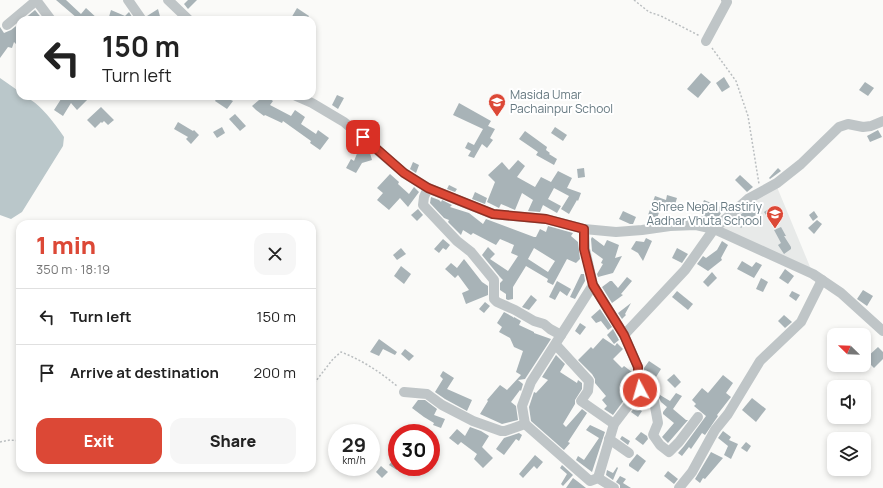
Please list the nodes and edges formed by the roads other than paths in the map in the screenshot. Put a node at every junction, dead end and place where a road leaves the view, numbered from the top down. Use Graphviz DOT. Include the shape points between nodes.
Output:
graph roads {
  1 [pos="37,0"];
  2 [pos="128,0"];
  3 [pos="168,0"];
  4 [pos="726,0"];
  5 [pos="18,16"];
  6 [pos="48,16"];
  7 [pos="139,16"];
  8 [pos="185,16"];
  9 [pos="16,18"];
  10 [pos="8,25"];
  11 [pos="706,41"];
  12 [pos="305,100"];
  13 [pos="883,121"];
  14 [pos="428,188"];
  15 [pos="584,229"];
  16 [pos="714,229"];
  17 [pos="822,280"];
  18 [pos="593,285"];
  19 [pos="883,331"];
  20 [pos="560,335"];
  21 [pos="624,335"];
  22 [pos="556,344"];
  23 [pos="640,390"];
  24 [pos="404,392"];
  25 [pos="698,417"];
  26 [pos="525,424"];
  27 [pos="614,424"];
  28 [pos="609,439"];
  29 [pos="629,453"];
  30 [pos="598,478"];
  31 [pos="614,488"];
  32 [pos="679,488"];
  1 -- 5 [label="street"];
  1 -- 6 [label="street"];
  2 -- 7 [label="street"];
  3 -- 8 [label="street"];
  4 -- 11 [label="street"];
  9 -- 10 [label="street"];
  12 -- 14 [label="street" via="344,122 404,173"];
  13 -- 16 [label="street" via="871,126 848,124 839,127 801,164 777,183 748,199"];
  14 -- 15 [label="street" via="493,214 546,219"];
  14 -- 20 [label="street" via="423,205 471,252 494,280 494,299"];
  15 -- 16 [label="street" via="616,232 696,225"];
  15 -- 18 [label="street" via="584,249"];
  16 -- 17 [label="street"];
  16 -- 21 [label="street" via="685,270"];
  17 -- 19 [label="street"];
  17 -- 32 [label="street" via="801,322 760,360 728,414 715,430 692,472"];
  18 -- 20 [label="street"];
  18 -- 21 [label="street"];
  20 -- 22 [label="street"];
  21 -- 23 [label="street" via="638,367"];
  22 -- 26 [label="street" via="531,382 522,406"];
  22 -- 27 [label="street" via="589,381 588,391 580,402"];
  23 -- 25 [label="street" via="654,401 658,423 653,435 660,446 669,452"];
  23 -- 27 [label="street"];
  24 -- 26 [label="street" via="427,394 472,421 501,431"];
  26 -- 30 [label="street" via="590,481"];
  27 -- 28 [label="street"];
  28 -- 29 [label="street"];
  28 -- 30 [label="street"];
  30 -- 31 [label="street"];
}
